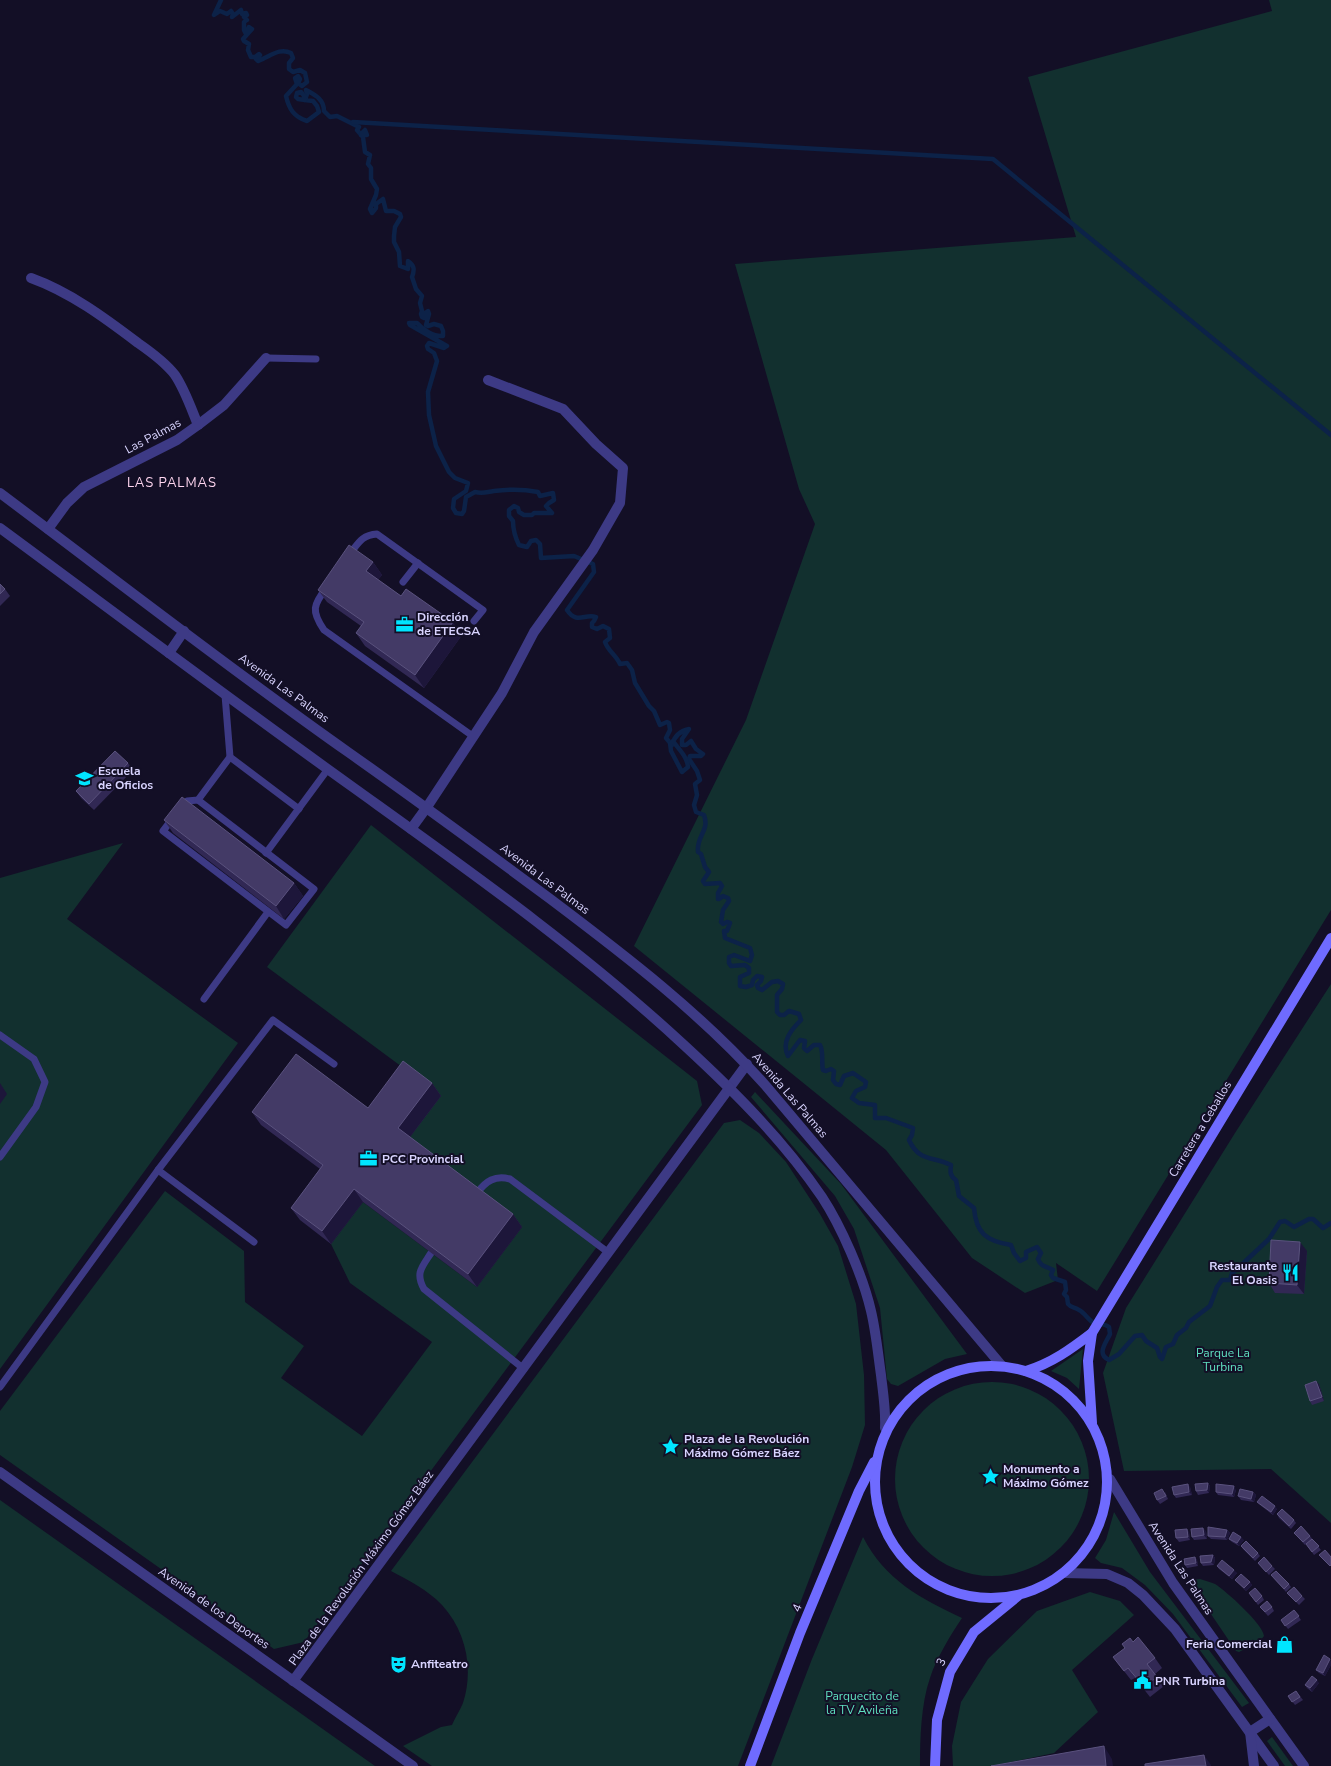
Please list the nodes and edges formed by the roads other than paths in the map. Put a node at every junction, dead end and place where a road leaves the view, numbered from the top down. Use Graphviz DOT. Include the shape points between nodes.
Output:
graph roads {
  1 [pos="31,278"];
  2 [pos="266,358"];
  3 [pos="316,358"];
  4 [pos="488,380"];
  5 [pos="198,425"];
  6 [pos="0,493"];
  7 [pos="0,528"];
  8 [pos="48,529"];
  9 [pos="345,561"];
  10 [pos="418,563"];
  11 [pos="331,580"];
  12 [pos="403,582"];
  13 [pos="474,621"];
  14 [pos="184,632"];
  15 [pos="169,653"];
  16 [pos="225,695"];
  17 [pos="474,737"];
  18 [pos="230,757"];
  19 [pos="328,769"];
  20 [pos="198,800"];
  21 [pos="427,807"];
  22 [pos="299,809"];
  23 [pos="411,829"];
  24 [pos="266,852"];
  25 [pos="268,912"];
  26 [pos="1331,938"];
  27 [pos="204,999"];
  28 [pos="0,1035"];
  29 [pos="334,1064"];
  30 [pos="747,1064"];
  31 [pos="731,1088"];
  32 [pos="0,1157"];
  33 [pos="158,1170"];
  34 [pos="477,1193"];
  35 [pos="254,1242"];
  36 [pos="431,1253"];
  37 [pos="609,1253"];
  38 [pos="1092,1333"];
  39 [pos="1002,1366"];
  40 [pos="524,1369"];
  41 [pos="1026,1371"];
  42 [pos="0,1387"];
  43 [pos="1092,1424"];
  44 [pos="885,1428"];
  45 [pos="874,1462"];
  46 [pos="0,1472"];
  47 [pos="1110,1479"];
  48 [pos="1064,1573"];
  49 [pos="1019,1595"];
  50 [pos="293,1681"];
  51 [pos="1270,1719"];
  52 [pos="1250,1732"];
  53 [pos="413,1766"];
  54 [pos="750,1766"];
  55 [pos="935,1766"];
  56 [pos="1254,1766"];
  57 [pos="1274,1766"];
  58 [pos="1304,1766"];
  1 -- 5 [label="street" via="70,295 162,360 185,393"];
  2 -- 3 [label="lane"];
  2 -- 5 [label="street, Las Palmas" via="224,405"];
  4 -- 17 [label="street" via="563,409 622,468 620,503 593,550 534,632 502,693"];
  5 -- 8 [label="street, Las Palmas" via="171,443 84,487 67,503"];
  6 -- 8 [label="street, Avenida Las Palmas"];
  7 -- 15 [label="street"];
  8 -- 14 [label="street, Avenida Las Palmas"];
  9 -- 10 [label="lane" via="367,534 377,534"];
  10 -- 12 [label="lane"];
  10 -- 13 [label="lane" via="483,610"];
  11 -- 17 [label="lane" via="314,609 316,618 324,630"];
  14 -- 15 [label="street"];
  14 -- 21 [label="street, Avenida Las Palmas"];
  15 -- 16 [label="street"];
  16 -- 18 [label="lane"];
  16 -- 19 [label="street"];
  17 -- 21 [label="street"];
  18 -- 20 [label="lane"];
  18 -- 22 [label="lane"];
  19 -- 22 [label="lane"];
  19 -- 23 [label="street"];
  20 -- 24 [label="lane"];
  20 -- 25 [label="lane" via="187,801 163,831"];
  21 -- 23 [label="street"];
  21 -- 30 [label="street, Avenida Las Palmas" via="621,952"];
  22 -- 24 [label="lane"];
  23 -- 31 [label="street" via="604,974"];
  24 -- 25 [label="lane" via="314,889 286,925"];
  25 -- 27 [label="lane"];
  26 -- 38 [label="main road, Carretera a Ceballos"];
  28 -- 32 [label="lane" via="34,1059 45,1082 36,1107"];
  29 -- 33 [label="lane" via="273,1020"];
  30 -- 31 [label="street, Plaza de la Revolución Máximo Gómez Báez"];
  30 -- 39 [label="street, Avenida Las Palmas"];
  31 -- 37 [label="street, Plaza de la Revolución Máximo Gómez Báez"];
  31 -- 44 [label="street" via="799,1164 842,1232 871,1310 886,1414"];
  33 -- 35 [label="lane"];
  33 -- 42 [label="lane"];
  34 -- 37 [label="lane" via="492,1178 510,1179"];
  36 -- 40 [label="lane" via="418,1279 424,1289 437,1302"];
  37 -- 40 [label="street, Plaza de la Revolución Máximo Gómez Báez"];
  38 -- 41 [label="main road, Carretera a Ceballos" via="1068,1352"];
  38 -- 43 [label="main road, Carretera a Ceballos" via="1088,1361"];
  39 -- 41 [label="main road"];
  39 -- 44 [label="main road" via="959,1371 920,1391 903,1406"];
  40 -- 50 [label="street, Plaza de la Revolución Máximo Gómez Báez"];
  41 -- 43 [label="main road" via="1051,1382 1072,1398"];
  43 -- 47 [label="main road" via="1100,1441"];
  44 -- 45 [label="main road"];
  45 -- 49 [label="main road" via="877,1504 887,1534 904,1560 928,1580 957,1593 988,1598"];
  45 -- 54 [label="main road, 4" via="800,1633"];
  46 -- 50 [label="street, Avenida de los Deportes"];
  47 -- 48 [label="main road" via="1108,1502 1100,1525 1085,1551"];
  47 -- 51 [label="street, Avenida Las Palmas" via="1173,1584"];
  48 -- 49 [label="main road"];
  48 -- 52 [label="street" via="1107,1574 1128,1583 1143,1595 1174,1629"];
  49 -- 55 [label="main road, 3" via="974,1632 950,1672 937,1720"];
  50 -- 53 [label="street, Avenida de los Deportes"];
  51 -- 52 [label="street"];
  51 -- 58 [label="street, Avenida Las Palmas"];
  52 -- 56 [label="street"];
  52 -- 57 [label="street"];
}
